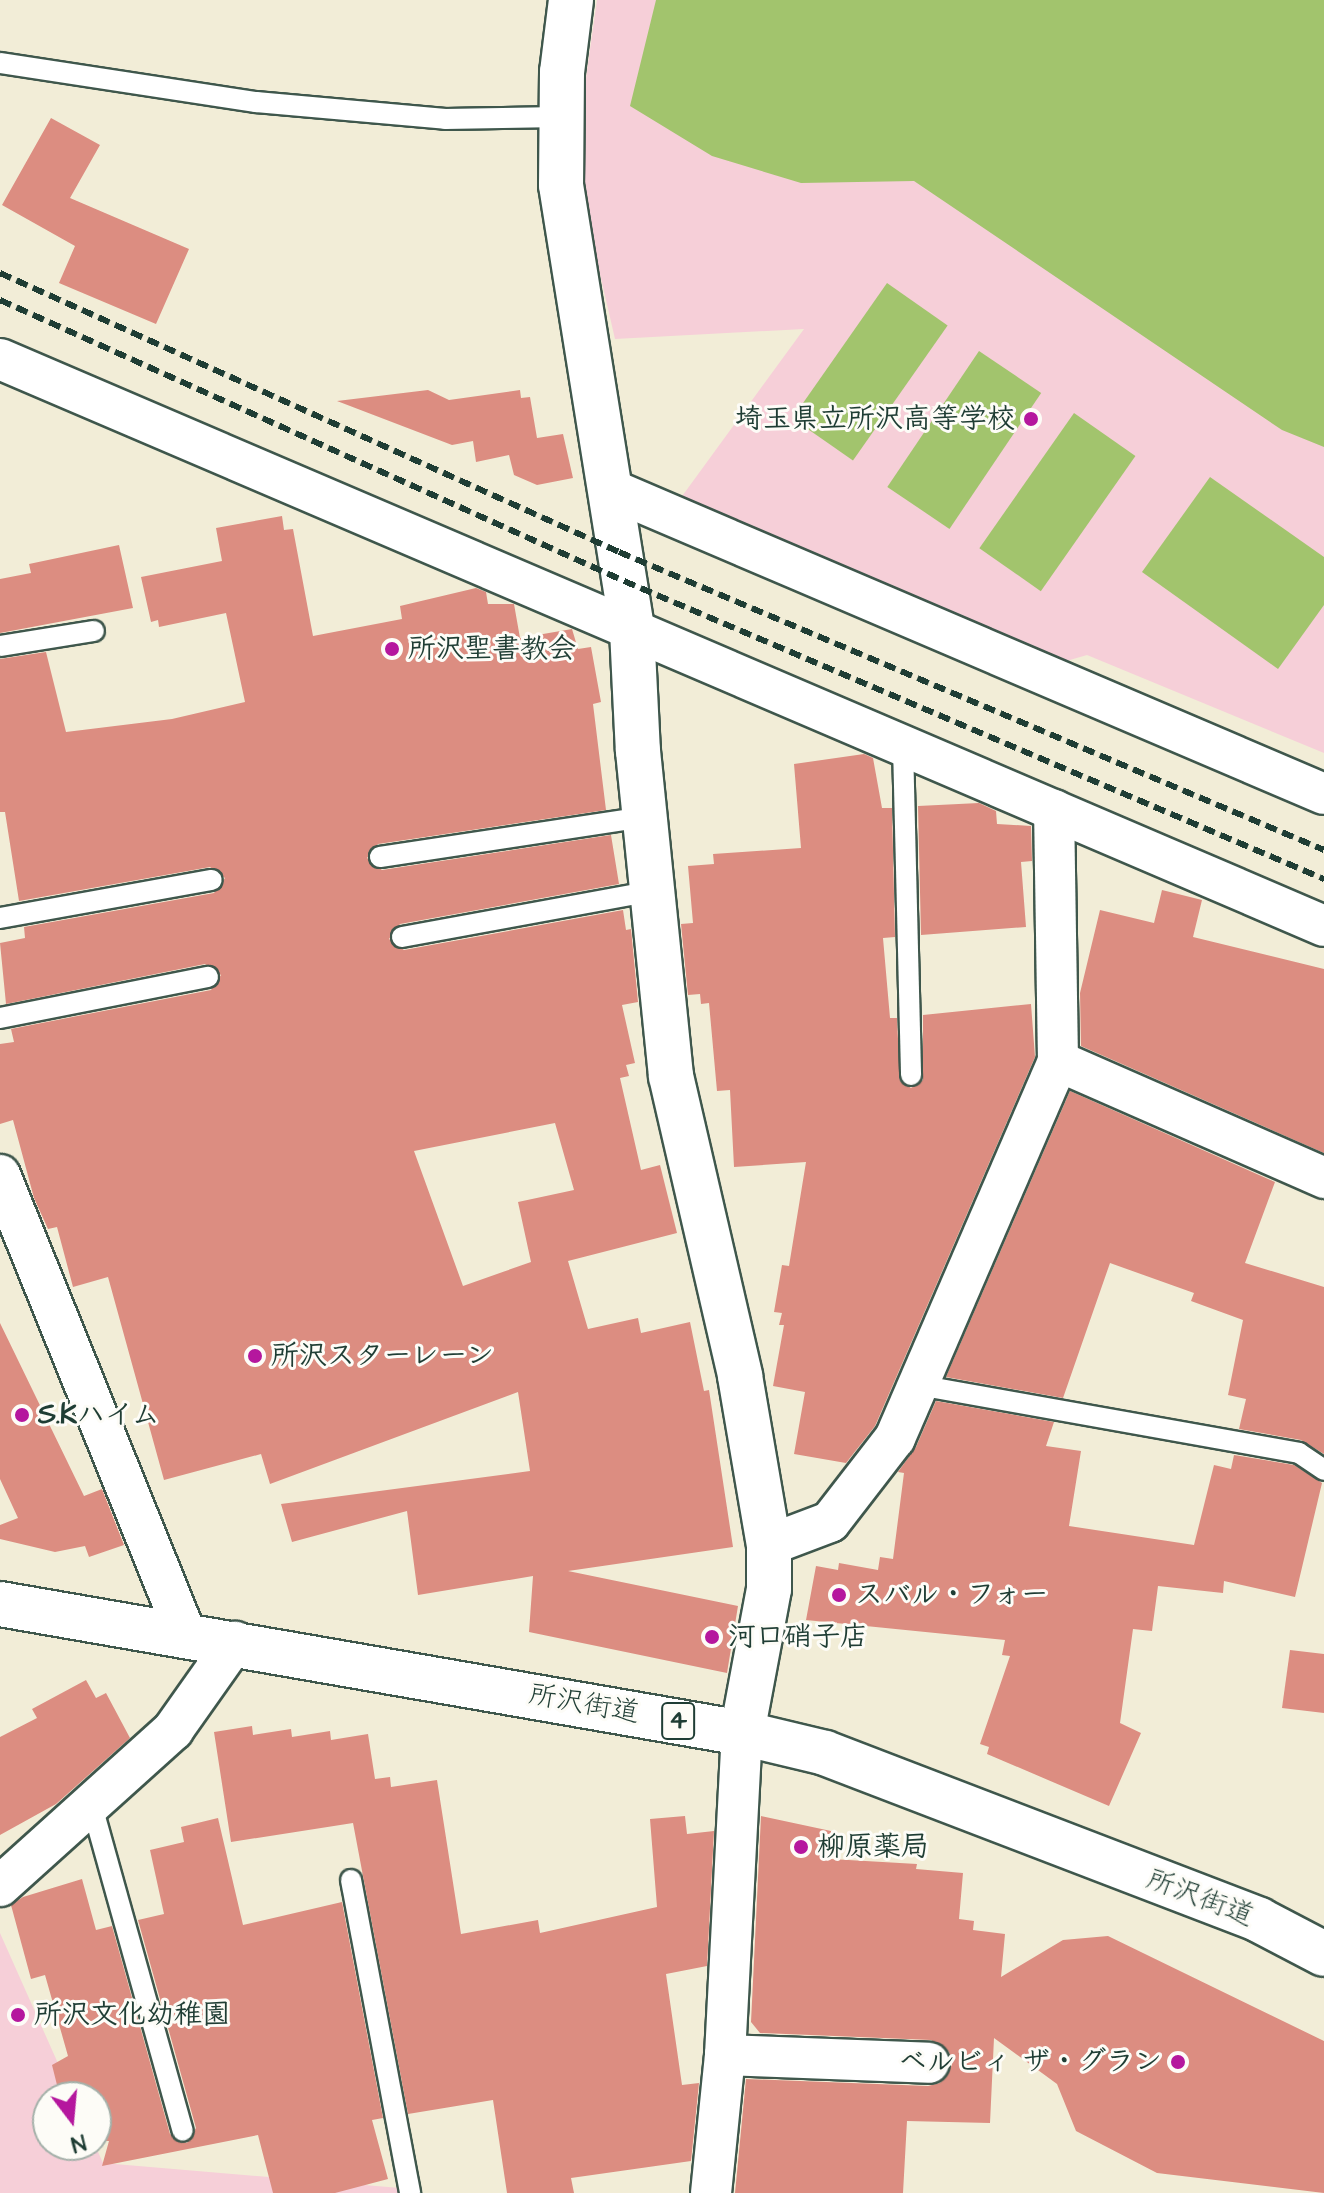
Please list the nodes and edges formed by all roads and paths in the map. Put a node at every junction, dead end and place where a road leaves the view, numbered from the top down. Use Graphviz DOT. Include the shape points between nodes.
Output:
graph roads {
  1 [pos="571,0"];
  2 [pos="0,63"];
  3 [pos="560,117"];
  4 [pos="0,359"];
  5 [pos="610,489"];
  6 [pos="632,630"];
  7 [pos="94,631"];
  8 [pos="0,646"];
  9 [pos="903,745"];
  10 [pos="1324,794"];
  11 [pos="1054,810"];
  12 [pos="645,817"];
  13 [pos="380,857"];
  14 [pos="212,880"];
  15 [pos="653,891"];
  16 [pos="0,918"];
  17 [pos="1324,926"];
  18 [pos="402,937"];
  19 [pos="208,977"];
  20 [pos="0,1018"];
  21 [pos="1058,1061"];
  22 [pos="911,1075"];
  23 [pos="0,1175"];
  24 [pos="1324,1178"];
  25 [pos="918,1385"];
  26 [pos="1324,1470"];
  27 [pos="769,1545"];
  28 [pos="0,1604"];
  29 [pos="186,1636"];
  30 [pos="235,1642"];
  31 [pos="742,1733"];
  32 [pos="92,1806"];
  33 [pos="351,1880"];
  34 [pos="0,1886"];
  35 [pos="1324,1954"];
  36 [pos="725,2055"];
  37 [pos="929,2063"];
  38 [pos="183,2131"];
  39 [pos="410,2193"];
  40 [pos="711,2193"];
  1 -- 3 [label="street"];
  2 -- 3 [label="lane" via="256,102 445,119"];
  3 -- 5 [label="street" via="567,234"];
  4 -- 6 [label="street"];
  5 -- 6 [label="street"];
  5 -- 10 [label="street"];
  6 -- 9 [label="street"];
  6 -- 12 [label="street"];
  7 -- 8 [label="lane"];
  9 -- 11 [label="street"];
  9 -- 22 [label="lane"];
  11 -- 17 [label="street"];
  11 -- 21 [label="street"];
  12 -- 13 [label="lane"];
  12 -- 15 [label="street"];
  14 -- 16 [label="lane"];
  15 -- 18 [label="lane"];
  15 -- 27 [label="street" via="671,1076 743,1390"];
  19 -- 20 [label="lane"];
  21 -- 24 [label="street"];
  21 -- 25 [label="street"];
  23 -- 29 [label="street"];
  25 -- 26 [label="lane" via="1299,1453"];
  25 -- 27 [label="street" via="895,1438 830,1522"];
  27 -- 31 [label="street" via="767,1604"];
  28 -- 29 [label="street, 所沢街道 / 4"];
  29 -- 30 [label="street, 所沢街道 / 4"];
  30 -- 31 [label="street, 所沢街道 / 4"];
  30 -- 32 [label="street" via="173,1730"];
  31 -- 35 [label="street, 所沢街道 / 4" via="854,1764 1259,1920"];
  31 -- 36 [label="street"];
  32 -- 34 [label="street"];
  32 -- 38 [label="lane"];
  33 -- 39 [label="lane"];
  36 -- 37 [label="street"];
  36 -- 40 [label="street"];
}
